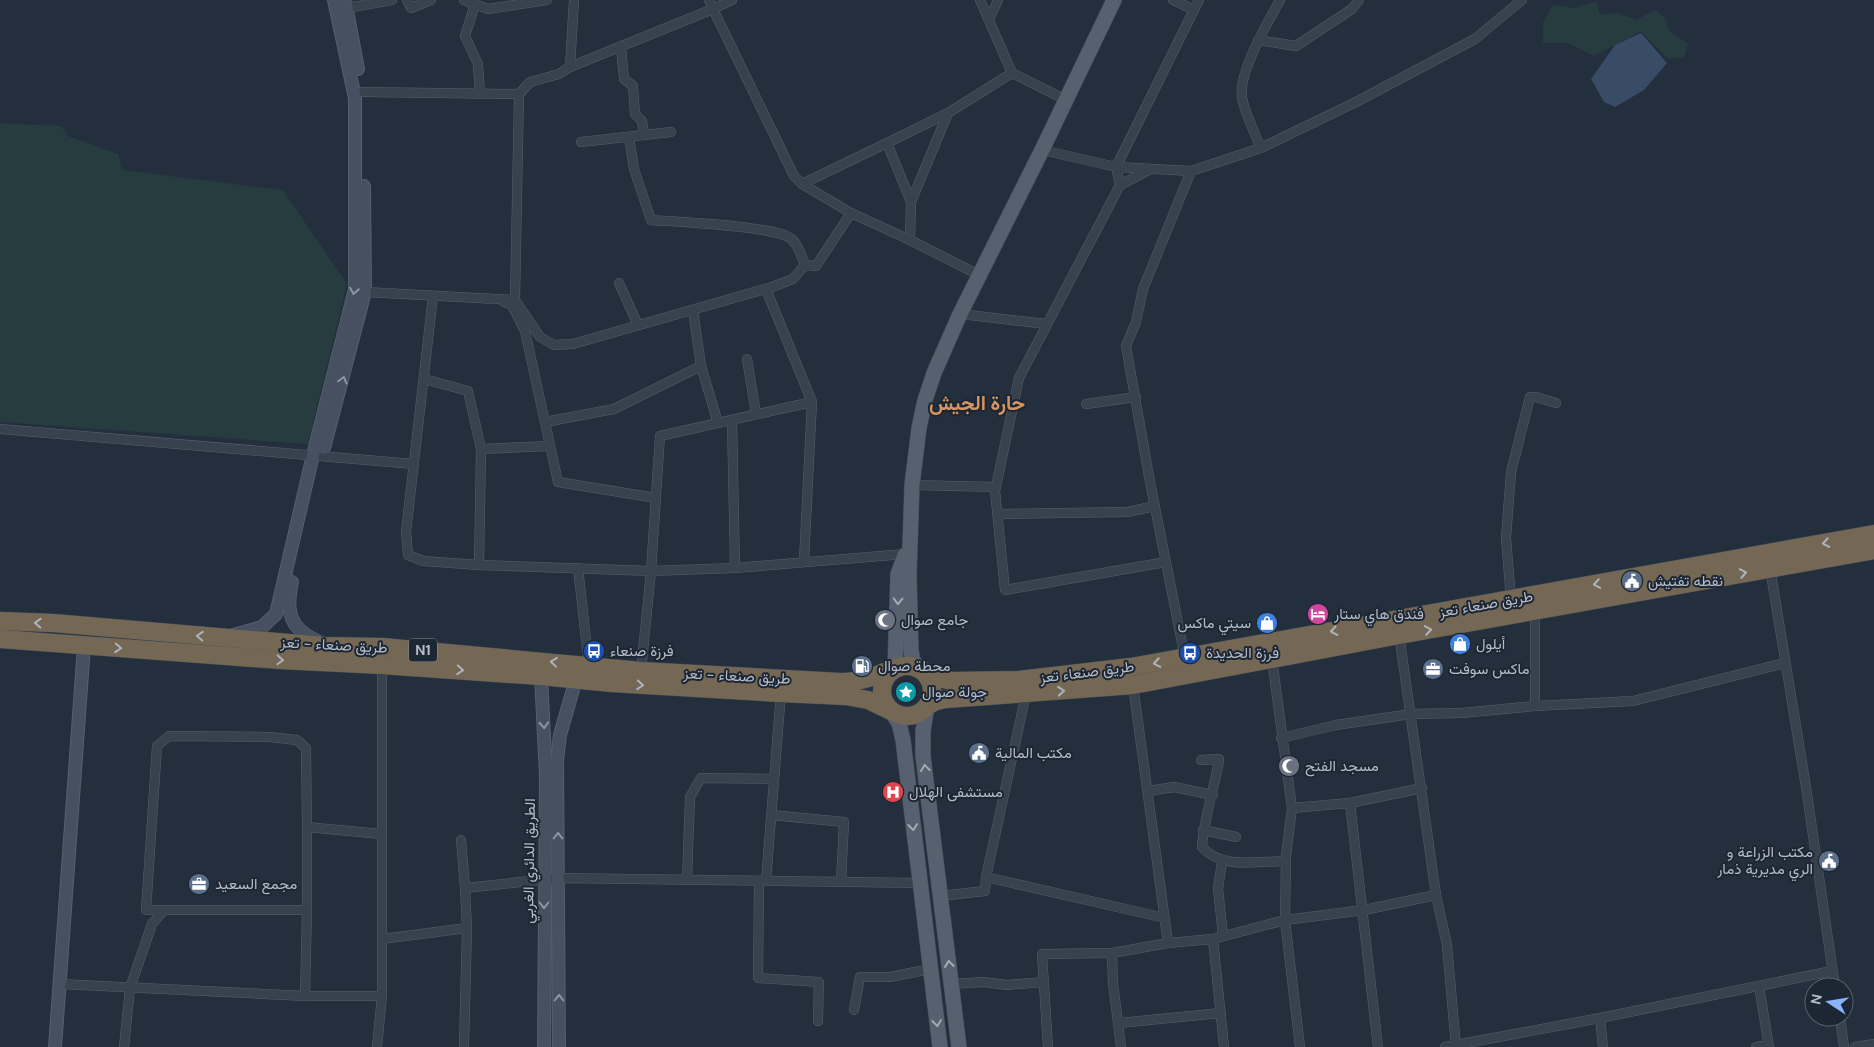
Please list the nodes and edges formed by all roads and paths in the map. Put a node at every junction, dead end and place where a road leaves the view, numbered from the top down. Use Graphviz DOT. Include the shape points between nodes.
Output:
graph roads {
  1 [pos="334,0"];
  2 [pos="392,0"];
  3 [pos="407,0"];
  4 [pos="431,0"];
  5 [pos="464,0"];
  6 [pos="546,0"];
  7 [pos="574,0"];
  8 [pos="709,0"];
  9 [pos="732,0"];
  10 [pos="980,0"];
  11 [pos="998,0"];
  12 [pos="1114,0"];
  13 [pos="1173,0"];
  14 [pos="1199,0"];
  15 [pos="1280,0"];
  16 [pos="1359,0"];
  17 [pos="1522,0"];
  18 [pos="346,4"];
  19 [pos="474,4"];
  20 [pos="713,9"];
  21 [pos="1194,10"];
  22 [pos="989,19"];
  23 [pos="1258,40"];
  24 [pos="621,47"];
  25 [pos="570,67"];
  26 [pos="1012,73"];
  27 [pos="362,92"];
  28 [pos="480,94"];
  29 [pos="519,94"];
  30 [pos="1066,100"];
  31 [pos="948,112"];
  32 [pos="671,132"];
  33 [pos="644,135"];
  34 [pos="629,137"];
  35 [pos="581,142"];
  36 [pos="887,143"];
  37 [pos="1261,148"];
  38 [pos="1042,150"];
  39 [pos="1116,167"];
  40 [pos="1149,170"];
  41 [pos="1191,171"];
  42 [pos="802,184"];
  43 [pos="1120,185"];
  44 [pos="911,202"];
  45 [pos="851,212"];
  46 [pos="910,240"];
  47 [pos="804,265"];
  48 [pos="979,275"];
  49 [pos="619,283"];
  50 [pos="766,289"];
  51 [pos="365,292"];
  52 [pos="433,296"];
  53 [pos="499,299"];
  54 [pos="515,300"];
  55 [pos="693,310"];
  56 [pos="960,314"];
  57 [pos="1047,324"];
  58 [pos="638,325"];
  59 [pos="746,359"];
  60 [pos="701,366"];
  61 [pos="424,379"];
  62 [pos="1136,397"];
  63 [pos="812,402"];
  64 [pos="1556,403"];
  65 [pos="1086,404"];
  66 [pos="756,414"];
  67 [pos="732,420"];
  68 [pos="545,422"];
  69 [pos="718,423"];
  70 [pos="0,429"];
  71 [pos="550,446"];
  72 [pos="481,449"];
  73 [pos="317,456"];
  74 [pos="414,464"];
  75 [pos="912,485"];
  76 [pos="996,487"];
  77 [pos="656,498"];
  78 [pos="1155,506"];
  79 [pos="998,514"];
  80 [pos="1874,534"];
  81 [pos="911,536"];
  82 [pos="1874,550"];
  83 [pos="905,554"];
  84 [pos="804,562"];
  85 [pos="1166,562"];
  86 [pos="480,565"];
  87 [pos="578,568"];
  88 [pos="734,568"];
  89 [pos="1770,568"];
  90 [pos="651,570"];
  91 [pos="1511,600"];
  92 [pos="1535,611"];
  93 [pos="0,621"];
  94 [pos="1397,627"];
  95 [pos="221,638"];
  96 [pos="0,639"];
  97 [pos="84,646"];
  98 [pos="324,646"];
  99 [pos="1185,658"];
  100 [pos="1272,659"];
  101 [pos="1785,663"];
  102 [pos="382,665"];
  103 [pos="589,666"];
  104 [pos="895,668"];
  105 [pos="920,669"];
  106 [pos="641,671"];
  107 [pos="541,676"];
  108 [pos="613,676"];
  109 [pos="576,679"];
  110 [pos="1133,685"];
  111 [pos="846,689"];
  112 [pos="781,693"];
  113 [pos="1026,694"];
  114 [pos="927,706"];
  115 [pos="1535,706"];
  116 [pos="891,711"];
  117 [pos="1412,714"];
  118 [pos="1281,738"];
  119 [pos="1201,760"];
  120 [pos="774,779"];
  121 [pos="1422,788"];
  122 [pos="1148,791"];
  123 [pos="1213,795"];
  124 [pos="1350,803"];
  125 [pos="1292,808"];
  126 [pos="771,815"];
  127 [pos="307,827"];
  128 [pos="1203,830"];
  129 [pos="381,834"];
  130 [pos="1236,837"];
  131 [pos="461,840"];
  132 [pos="1222,861"];
  133 [pos="1286,861"];
  134 [pos="986,877"];
  135 [pos="544,878"];
  136 [pos="558,878"];
  137 [pos="687,880"];
  138 [pos="763,881"];
  139 [pos="841,882"];
  140 [pos="920,883"];
  141 [pos="465,888"];
  142 [pos="1436,895"];
  143 [pos="940,896"];
  144 [pos="164,910"];
  145 [pos="307,910"];
  146 [pos="1364,910"];
  147 [pos="1165,918"];
  148 [pos="1285,920"];
  149 [pos="467,928"];
  150 [pos="1223,936"];
  151 [pos="382,939"];
  152 [pos="1213,939"];
  153 [pos="1168,944"];
  154 [pos="1112,953"];
  155 [pos="930,969"];
  156 [pos="1832,971"];
  157 [pos="1833,977"];
  158 [pos="1044,982"];
  159 [pos="60,984"];
  160 [pos="952,984"];
  161 [pos="1759,986"];
  162 [pos="130,988"];
  163 [pos="305,996"];
  164 [pos="382,996"];
  165 [pos="854,1010"];
  166 [pos="1221,1013"];
  167 [pos="1600,1018"];
  168 [pos="818,1021"];
  169 [pos="1119,1023"];
  170 [pos="1841,1027"];
  171 [pos="1874,1044"];
  172 [pos="1456,1046"];
  173 [pos="1769,1046"];
  174 [pos="56,1047"];
  175 [pos="124,1047"];
  176 [pos="377,1047"];
  177 [pos="464,1047"];
  178 [pos="544,1047"];
  179 [pos="559,1047"];
  180 [pos="940,1047"];
  181 [pos="959,1047"];
  182 [pos="1048,1047"];
  183 [pos="1121,1047"];
  184 [pos="1224,1047"];
  185 [pos="1300,1047"];
  186 [pos="1378,1047"];
  187 [pos="1445,1047"];
  188 [pos="1603,1047"];
  189 [pos="1756,1047"];
  190 [pos="1844,1047"];
  191 [pos="1855,1047"];
  1 -- 73 [label="main road, one-way" via="355,98 355,289"];
  2 -- 18 [label="street"];
  3 -- 4 [label="street" via="411,8"];
  5 -- 19 [label="street"];
  6 -- 19 [label="street" via="488,8"];
  7 -- 25 [label="street"];
  8 -- 20 [label="street"];
  9 -- 20 [label="street"];
  10 -- 22 [label="street"];
  11 -- 22 [label="street"];
  12 -- 30 [label="main road"];
  13 -- 21 [label="street"];
  14 -- 21 [label="street"];
  15 -- 23 [label="street"];
  16 -- 23 [label="street" via="1352,9 1296,46"];
  17 -- 37 [label="street" via="1476,39"];
  18 -- 27 [label="main road"];
  19 -- 28 [label="street" via="465,36 478,64"];
  20 -- 24 [label="street"];
  20 -- 42 [label="street" via="794,176"];
  21 -- 39 [label="street"];
  22 -- 26 [label="street"];
  23 -- 37 [label="street" via="1244,76 1241,96"];
  24 -- 25 [label="street"];
  24 -- 33 [label="street" via="624,79 633,86 635,114 642,121"];
  25 -- 29 [label="street" via="559,74 530,82"];
  26 -- 30 [label="street"];
  26 -- 31 [label="street"];
  27 -- 28 [label="street"];
  27 -- 51 [label="main road"];
  28 -- 29 [label="street"];
  29 -- 54 [label="street"];
  30 -- 38 [label="main road"];
  31 -- 36 [label="street"];
  31 -- 44 [label="street"];
  32 -- 33 [label="street"];
  33 -- 34 [label="street"];
  34 -- 35 [label="street"];
  34 -- 47 [label="street" via="634,169 651,220 781,234 790,237 797,245"];
  36 -- 42 [label="street"];
  36 -- 44 [label="street"];
  37 -- 41 [label="street"];
  38 -- 39 [label="street"];
  38 -- 48 [label="main road"];
  39 -- 40 [label="street"];
  39 -- 43 [label="street"];
  40 -- 41 [label="street"];
  40 -- 43 [label="street"];
  41 -- 62 [label="street" via="1143,289 1136,322 1126,346"];
  42 -- 45 [label="street"];
  43 -- 57 [label="street"];
  44 -- 46 [label="street"];
  45 -- 46 [label="street"];
  45 -- 47 [label="street" via="816,266"];
  46 -- 48 [label="street"];
  47 -- 50 [label="street" via="793,279"];
  48 -- 56 [label="main road"];
  49 -- 58 [label="street"];
  50 -- 55 [label="street"];
  50 -- 63 [label="street"];
  51 -- 52 [label="street"];
  73 -- 51 [label="main road, one-way"];
  52 -- 53 [label="street"];
  52 -- 61 [label="street"];
  53 -- 54 [label="street"];
  53 -- 68 [label="street" via="512,305 526,331"];
  54 -- 58 [label="street" via="540,337 554,345 573,344"];
  55 -- 58 [label="street"];
  55 -- 60 [label="street"];
  56 -- 57 [label="street"];
  56 -- 75 [label="main road" via="925,400 918,428"];
  57 -- 76 [label="street" via="1019,378"];
  59 -- 66 [label="street"];
  60 -- 68 [label="street" via="614,409"];
  60 -- 69 [label="street"];
  61 -- 72 [label="street" via="468,391"];
  61 -- 74 [label="street"];
  62 -- 65 [label="street"];
  62 -- 78 [label="street"];
  63 -- 66 [label="street"];
  63 -- 84 [label="street"];
  64 -- 91 [label="street" via="1530,397 1510,472 1506,538"];
  66 -- 67 [label="street"];
  67 -- 69 [label="street"];
  67 -- 88 [label="street"];
  68 -- 71 [label="street"];
  69 -- 77 [label="street" via="660,436"];
  70 -- 73 [label="street"];
  71 -- 72 [label="street"];
  71 -- 77 [label="street" via="558,482"];
  72 -- 86 [label="street"];
  73 -- 74 [label="street"];
  73 -- 95 [label="main road" via="276,614 262,627"];
  73 -- 98 [label="main road" via="289,597 290,612 298,628"];
  74 -- 86 [label="street" via="406,532 408,555 423,561"];
  75 -- 76 [label="street"];
  75 -- 81 [label="main road"];
  76 -- 79 [label="street"];
  77 -- 90 [label="street"];
  78 -- 79 [label="street" via="1127,512"];
  78 -- 85 [label="street"];
  79 -- 85 [label="street" via="1005,590"];
  80 -- 91 [label="highway, طريق صنعاء تعز, one-way"];
  81 -- 83 [label="main road"];
  81 -- 105 [label="main road" via="910,651"];
  82 -- 89 [label="highway, طريق صنعاء تعز"];
  83 -- 84 [label="street"];
  83 -- 104 [label="main road, one-way" via="898,574"];
  84 -- 88 [label="street"];
  85 -- 99 [label="street"];
  86 -- 87 [label="street"];
  87 -- 90 [label="street"];
  87 -- 103 [label="street"];
  88 -- 90 [label="street"];
  92 -- 89 [label="highway, طريق صنعاء تعز, one-way"];
  89 -- 101 [label="street"];
  90 -- 106 [label="street"];
  91 -- 94 [label="highway, طريق صنعاء تعز"];
  94 -- 92 [label="highway, طريق صنعاء تعز, one-way"];
  92 -- 115 [label="street"];
  95 -- 93 [label="highway, طريق صنعاء - تعز / N1, one-way"];
  94 -- 99 [label="highway, طريق صنعاء تعز, one-way"];
  94 -- 100 [label="highway, طريق صنعاء تعز"];
  94 -- 117 [label="street"];
  95 -- 98 [label="highway, طريق صنعاء - تعز / N1"];
  96 -- 97 [label="highway, طريق صنعاء - تعز / N1"];
  97 -- 102 [label="highway, طريق صنعاء - تعز / N1, one-way"];
  97 -- 159 [label="main road"];
  103 -- 98 [label="highway, طريق صنعاء - تعز / N1, one-way" via="382,647"];
  99 -- 105 [label="highway, طريق صنعاء تعز, one-way" via="1131,668 1019,680 953,681"];
  100 -- 110 [label="highway, طريق صنعاء تعز"];
  100 -- 118 [label="street"];
  101 -- 115 [label="street" via="1633,701"];
  101 -- 156 [label="street"];
  102 -- 107 [label="highway, طريق صنعاء - تعز / N1, one-way"];
  102 -- 129 [label="street"];
  103 -- 108 [label="highway, طريق صنعاء - تعز / N1"];
  104 -- 105 [label="highway" via="912,666"];
  104 -- 111 [label="highway"];
  104 -- 116 [label="highway" via="883,680 881,689 885,705"];
  105 -- 114 [label="highway" via="931,682 931,699"];
  106 -- 108 [label="highway, طريق صنعاء - تعز / N1"];
  106 -- 111 [label="highway, طريق صنعاء - تعز / N1"];
  107 -- 109 [label="highway, طريق صنعاء - تعز / N1"];
  107 -- 135 [label="main road, الطريق الدائري الغربي, one-way" via="546,776"];
  108 -- 109 [label="highway, طريق صنعاء - تعز / N1"];
  108 -- 112 [label="highway, طريق صنعاء - تعز / N1, one-way"];
  136 -- 109 [label="main road, الطريق الدائري الغربي, one-way" via="557,760 560,735"];
  113 -- 110 [label="highway, طريق صنعاء تعز, one-way"];
  110 -- 122 [label="street"];
  111 -- 112 [label="highway, طريق صنعاء - تعز / N1"];
  111 -- 116 [label="highway"];
  112 -- 120 [label="street"];
  113 -- 114 [label="highway, طريق صنعاء تعز" via="946,699"];
  113 -- 134 [label="street"];
  114 -- 116 [label="highway" via="914,716 906,717"];
  143 -- 114 [label="main road, one-way" via="923,756"];
  115 -- 117 [label="street"];
  116 -- 140 [label="main road, one-way" via="899,723 903,740"];
  117 -- 118 [label="street" via="1336,725"];
  117 -- 121 [label="street"];
  118 -- 125 [label="street"];
  119 -- 123 [label="street" via="1219,758"];
  120 -- 126 [label="street"];
  120 -- 137 [label="street" via="701,778 690,797"];
  121 -- 124 [label="street"];
  121 -- 142 [label="street"];
  122 -- 123 [label="street" via="1174,787"];
  122 -- 147 [label="street"];
  123 -- 128 [label="street"];
  124 -- 125 [label="street"];
  124 -- 146 [label="street"];
  125 -- 133 [label="street"];
  126 -- 138 [label="street"];
  126 -- 139 [label="street" via="844,822"];
  127 -- 129 [label="street"];
  127 -- 144 [label="street" via="306,748 297,740 169,736 157,746 146,910"];
  127 -- 145 [label="street"];
  128 -- 130 [label="street"];
  128 -- 132 [label="street" via="1202,847 1209,856"];
  129 -- 151 [label="street"];
  131 -- 141 [label="street"];
  132 -- 133 [label="street"];
  132 -- 150 [label="street" via="1218,889"];
  133 -- 148 [label="street"];
  134 -- 143 [label="street" via="985,891"];
  134 -- 147 [label="street"];
  135 -- 136 [label="street"];
  135 -- 141 [label="street"];
  135 -- 178 [label="main road, الطريق الدائري الغربي, one-way"];
  136 -- 137 [label="street"];
  179 -- 136 [label="main road, الطريق الدائري الغربي, one-way"];
  137 -- 138 [label="street"];
  138 -- 139 [label="street"];
  138 -- 168 [label="street" via="758,978 819,982"];
  139 -- 140 [label="street"];
  140 -- 155 [label="main road"];
  141 -- 149 [label="street"];
  142 -- 146 [label="street"];
  142 -- 172 [label="street" via="1447,945"];
  160 -- 143 [label="main road, one-way"];
  144 -- 145 [label="street"];
  144 -- 162 [label="street" via="152,924"];
  145 -- 163 [label="street"];
  146 -- 148 [label="street"];
  146 -- 186 [label="street"];
  147 -- 153 [label="street"];
  148 -- 150 [label="street"];
  148 -- 185 [label="street"];
  149 -- 151 [label="street"];
  149 -- 177 [label="street"];
  150 -- 152 [label="street"];
  151 -- 164 [label="street"];
  152 -- 153 [label="street"];
  152 -- 166 [label="street"];
  153 -- 154 [label="street"];
  154 -- 158 [label="street" via="1042,954"];
  154 -- 169 [label="street"];
  155 -- 165 [label="street" via="890,977 860,977"];
  155 -- 180 [label="main road, one-way"];
  156 -- 157 [label="street"];
  156 -- 161 [label="street"];
  158 -- 160 [label="street"];
  158 -- 182 [label="street"];
  159 -- 162 [label="street"];
  159 -- 174 [label="main road"];
  160 -- 181 [label="main road"];
  161 -- 167 [label="street"];
  161 -- 173 [label="street"];
  162 -- 163 [label="street"];
  162 -- 175 [label="street"];
  163 -- 164 [label="street"];
  164 -- 176 [label="street"];
  166 -- 169 [label="street"];
  166 -- 184 [label="street"];
  167 -- 172 [label="street"];
  167 -- 188 [label="street"];
  169 -- 183 [label="street"];
  170 -- 190 [label="street"];
  171 -- 191 [label="street"];
  172 -- 187 [label="street"];
  173 -- 189 [label="street"];
}
